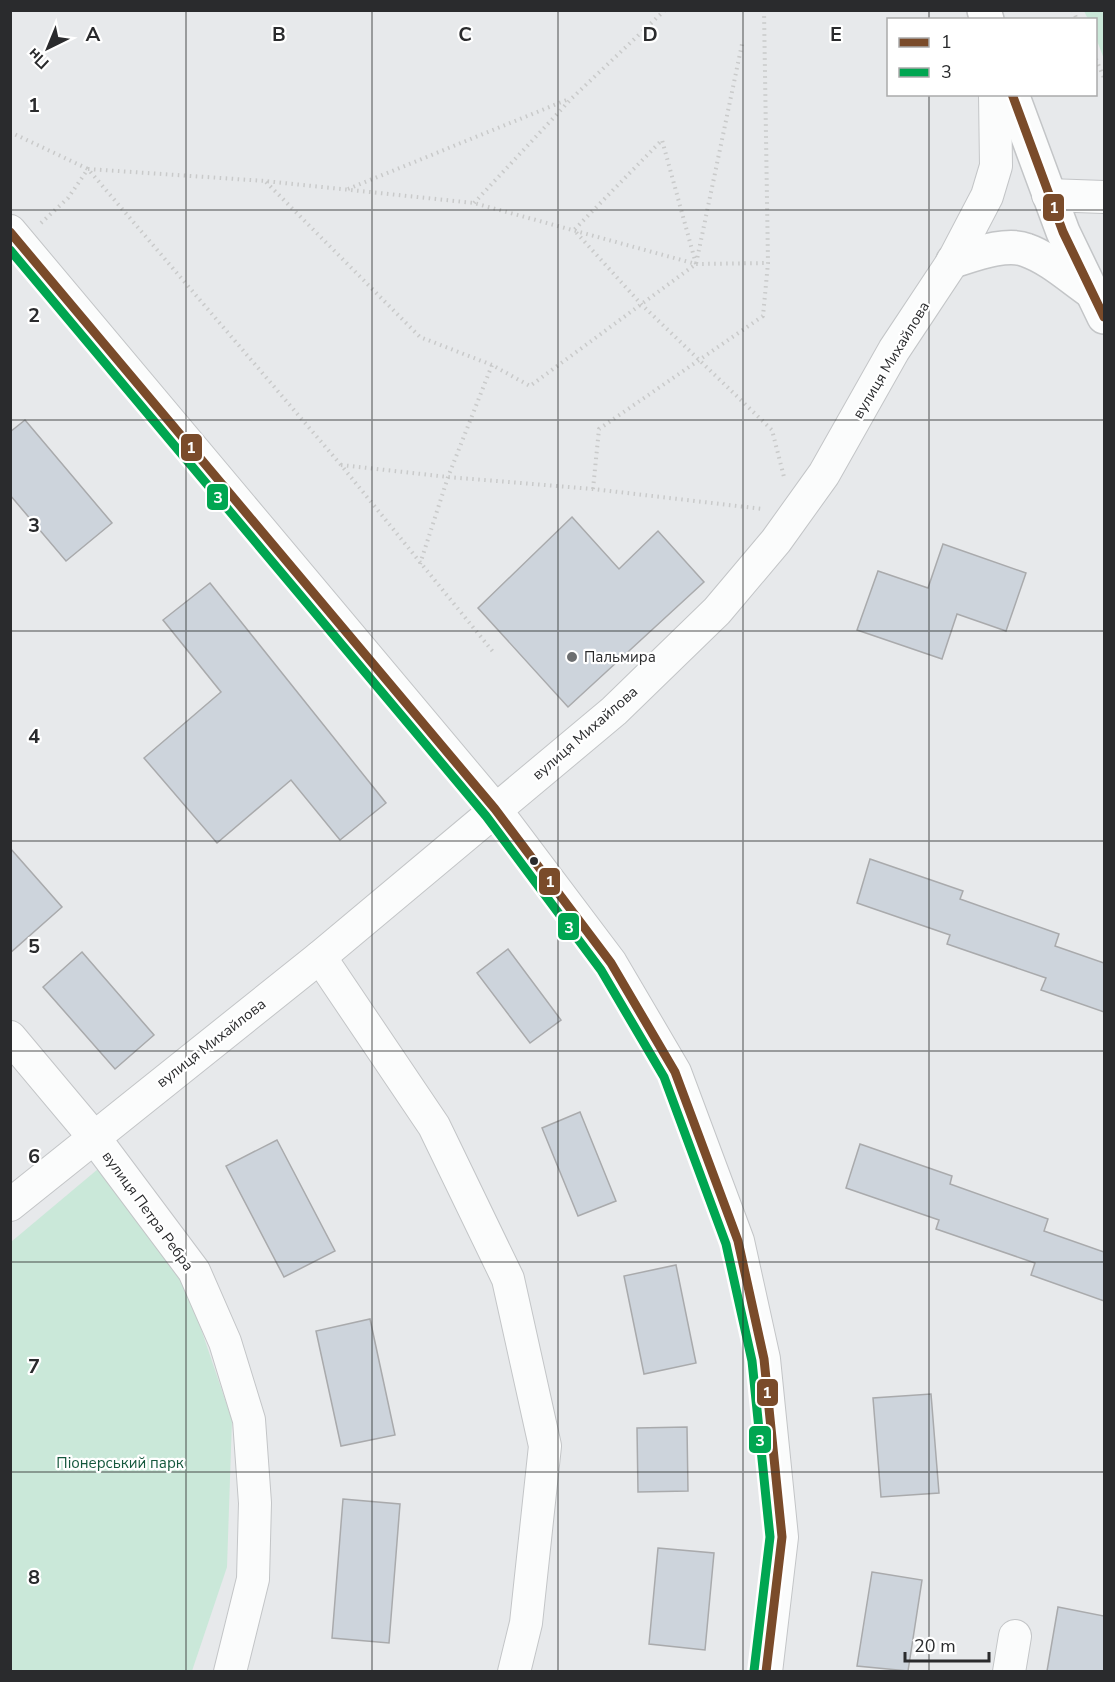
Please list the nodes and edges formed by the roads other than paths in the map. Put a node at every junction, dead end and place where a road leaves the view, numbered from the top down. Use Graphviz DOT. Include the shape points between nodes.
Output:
graph roads {
  1 [pos="995,96"];
  2 [pos="1013,96"];
  3 [pos="1048,195"];
  4 [pos="1104,197"];
  5 [pos="16,237"];
  6 [pos="953,261"];
  7 [pos="1098,304"];
  8 [pos="495,809"];
  9 [pos="320,957"];
  10 [pos="10,1037"];
  11 [pos="93,1136"];
  12 [pos="10,1205"];
  13 [pos="1014,1636"];
  14 [pos="230,1671"];
  15 [pos="514,1671"];
  16 [pos="766,1671"];
  17 [pos="1009,1671"];
  1 -- 6 [label="street, вулиця Михайлова" via="996,166 987,196"];
  2 -- 3 [label="main road"];
  3 -- 4 [label="street"];
  3 -- 7 [label="main road"];
  5 -- 8 [label="street"];
  6 -- 7 [label="main road" via="991,249 1025,249 1054,265"];
  6 -- 8 [label="street, вулиця Михайлова" via="894,350 824,474 769,550 717,611 614,711"];
  8 -- 9 [label="street, вулиця Михайлова"];
  8 -- 16 [label="street" via="611,963 675,1072 738,1241 764,1359 782,1537"];
  9 -- 11 [label="street, вулиця Михайлова"];
  9 -- 15 [label="street" via="434,1125 508,1279 545,1446 526,1623"];
  10 -- 11 [label="street, вулиця Петра Ребра"];
  11 -- 12 [label="street, вулиця Михайлова"];
  11 -- 14 [label="street, вулиця Петра Ребра" via="194,1271 225,1342 249,1420 255,1503 253,1579"];
  13 -- 17 [label="street"];
}
